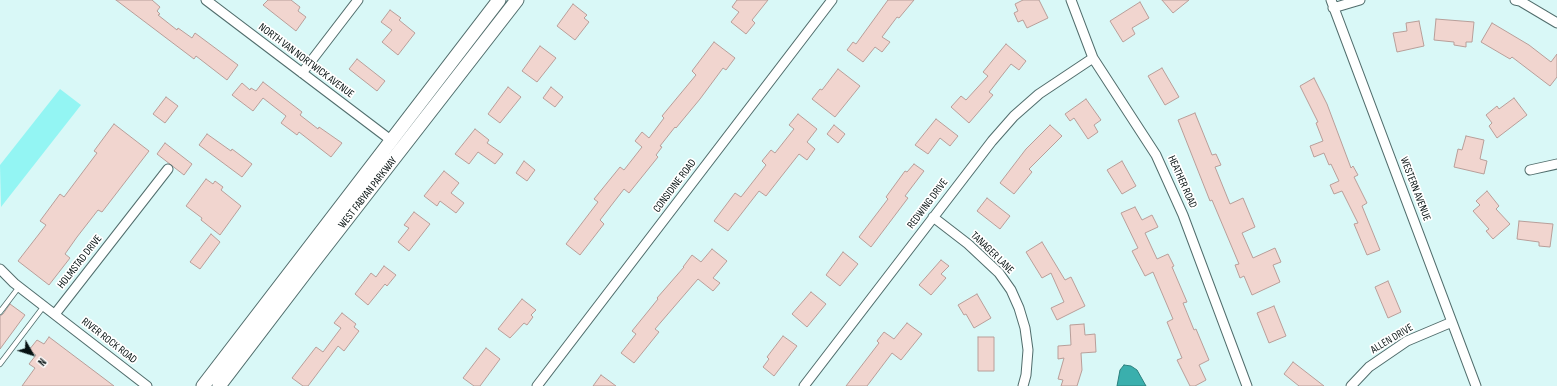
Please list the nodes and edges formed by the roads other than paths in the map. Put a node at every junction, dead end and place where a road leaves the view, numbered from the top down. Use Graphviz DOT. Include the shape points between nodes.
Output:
graph roads {
  1 [pos="206,0"];
  2 [pos="358,0"];
  3 [pos="499,0"];
  4 [pos="517,0"];
  5 [pos="832,0"];
  6 [pos="1071,0"];
  7 [pos="1360,0"];
  8 [pos="1515,0"];
  9 [pos="1332,4"];
  10 [pos="1557,23"];
  11 [pos="1093,58"];
  12 [pos="302,73"];
  13 [pos="392,141"];
  14 [pos="1557,164"];
  15 [pos="168,169"];
  16 [pos="1530,170"];
  17 [pos="933,217"];
  18 [pos="0,269"];
  19 [pos="19,287"];
  20 [pos="44,306"];
  21 [pos="0,312"];
  22 [pos="55,314"];
  23 [pos="1452,322"];
  24 [pos="0,364"];
  25 [pos="147,386"];
  26 [pos="203,386"];
  27 [pos="219,386"];
  28 [pos="537,386"];
  29 [pos="804,386"];
  30 [pos="1023,386"];
  31 [pos="1247,386"];
  32 [pos="1351,386"];
  33 [pos="1476,386"];
  1 -- 12 [label="street, NORTH VAN NORTWICK AVENUE"];
  2 -- 12 [label="street"];
  3 -- 13 [label="main road, WEST FABYAN PARKWAY"];
  4 -- 27 [label="main road, WEST FABYAN PARKWAY"];
  5 -- 28 [label="street, CONSIDINE ROAD"];
  6 -- 11 [label="street, HEATHER ROAD"];
  7 -- 9 [label="street"];
  8 -- 10 [label="street"];
  9 -- 23 [label="street, WESTERN AVENUE"];
  11 -- 17 [label="street, REDWING DRIVE" via="1038,94 1014,116"];
  11 -- 31 [label="street, HEATHER ROAD" via="1156,155 1183,215"];
  12 -- 13 [label="street, NORTH VAN NORTWICK AVENUE"];
  13 -- 26 [label="main road, WEST FABYAN PARKWAY"];
  14 -- 16 [label="street"];
  15 -- 22 [label="street, HOLMSTAD DRIVE"];
  17 -- 29 [label="street, REDWING DRIVE"];
  17 -- 30 [label="street, TANAGER LANE" via="999,273 1011,290 1025,328 1028,350"];
  18 -- 19 [label="street"];
  19 -- 20 [label="street"];
  19 -- 21 [label="lane"];
  20 -- 22 [label="street"];
  20 -- 24 [label="lane"];
  22 -- 25 [label="street, RIVER ROCK ROAD"];
  23 -- 32 [label="street, ALLEN DRIVE" via="1407,341 1369,367"];
  23 -- 33 [label="street, WESTERN AVENUE"];
}
